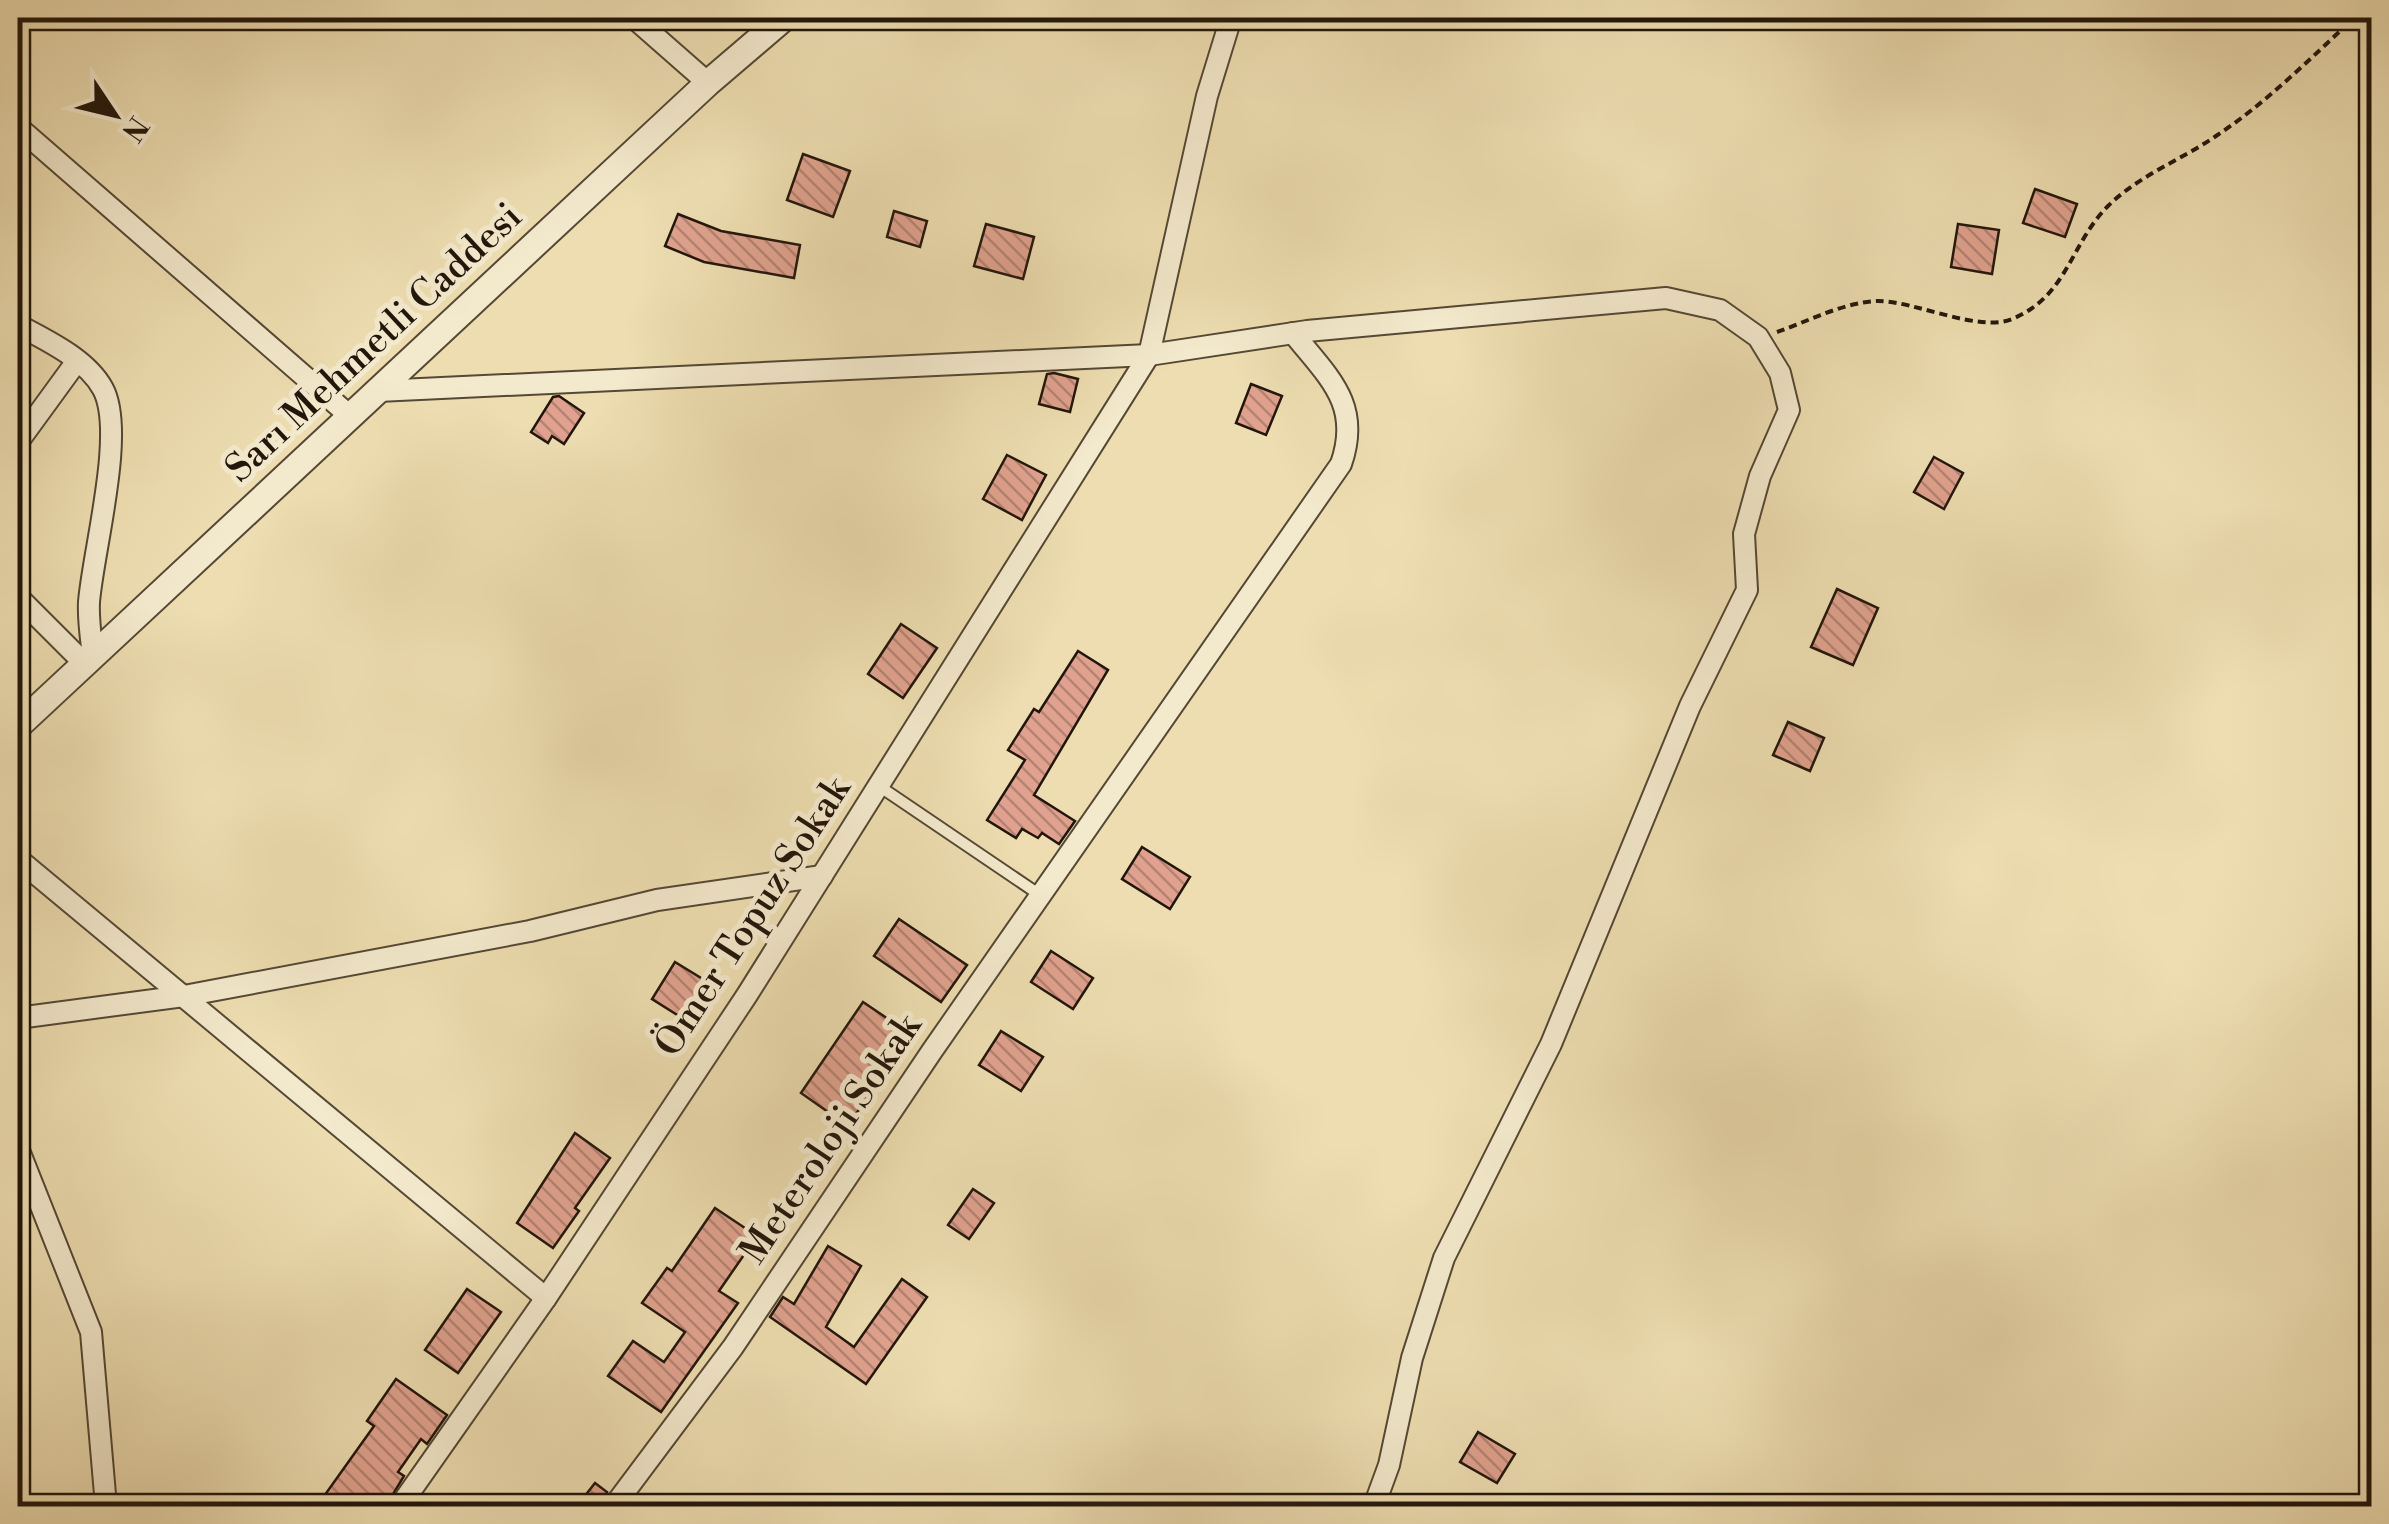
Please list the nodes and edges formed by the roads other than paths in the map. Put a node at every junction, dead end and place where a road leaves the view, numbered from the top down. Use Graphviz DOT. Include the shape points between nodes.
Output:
graph roads {
  1 [pos="634,18"];
  2 [pos="784,18"];
  3 [pos="1231,18"];
  4 [pos="708,83"];
  5 [pos="18,128"];
  6 [pos="18,325"];
  7 [pos="1293,333"];
  8 [pos="1149,355"];
  9 [pos="77,362"];
  10 [pos="378,391"];
  11 [pos="350,416"];
  12 [pos="18,442"];
  13 [pos="18,597"];
  14 [pos="89,660"];
  15 [pos="18,726"];
  16 [pos="879,786"];
  17 [pos="18,860"];
  18 [pos="822,876"];
  19 [pos="1041,895"];
  20 [pos="184,996"];
  21 [pos="18,1018"];
  22 [pos="18,1148"];
  23 [pos="546,1298"];
  24 [pos="106,1506"];
  25 [pos="400,1506"];
  26 [pos="614,1506"];
  27 [pos="1374,1506"];
  1 -- 4 [label="street"];
  2 -- 4 [label="street, Sarı Mehmetli Caddesi"];
  3 -- 8 [label="street, Ömer Topuz Sokak"];
  4 -- 10 [label="street, Sarı Mehmetli Caddesi"];
  5 -- 11 [label="street"];
  6 -- 9 [label="street"];
  7 -- 8 [label="street"];
  7 -- 19 [label="street, Meteroloji Sokak" via="1345,404 1348,437 1340,464"];
  7 -- 27 [label="street" via="1666,298 1720,310 1758,338 1780,373 1789,410 1744,534 1746,590 1690,706 1551,1044 1444,1258"];
  8 -- 10 [label="street"];
  8 -- 16 [label="street, Ömer Topuz Sokak"];
  9 -- 12 [label="street"];
  9 -- 14 [label="street" via="104,390 110,412"];
  10 -- 11 [label="street, Sarı Mehmetli Caddesi"];
  11 -- 14 [label="street, Sarı Mehmetli Caddesi"];
  13 -- 14 [label="street"];
  14 -- 15 [label="street, Sarı Mehmetli Caddesi"];
  16 -- 18 [label="street, Ömer Topuz Sokak"];
  16 -- 19 [label="lane"];
  17 -- 20 [label="street"];
  18 -- 20 [label="street" via="657,900 530,931"];
  18 -- 23 [label="street, Ömer Topuz Sokak"];
  19 -- 26 [label="street, Meteroloji Sokak" via="732,1346"];
  20 -- 21 [label="street"];
  20 -- 23 [label="street"];
  22 -- 24 [label="street" via="91,1332"];
  23 -- 25 [label="street, Ömer Topuz Sokak"];
}
